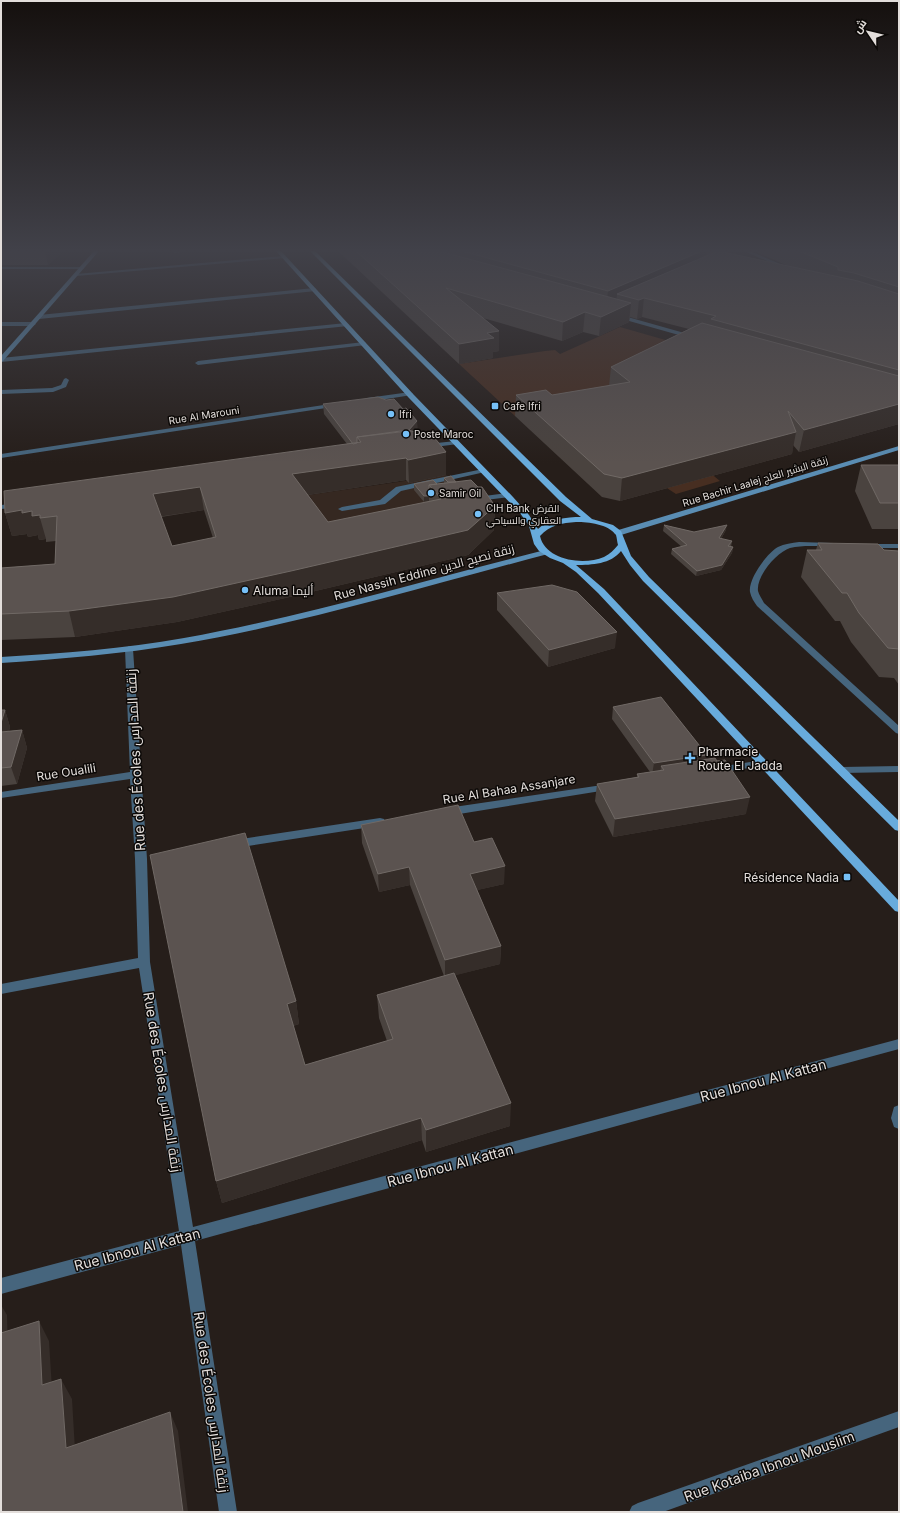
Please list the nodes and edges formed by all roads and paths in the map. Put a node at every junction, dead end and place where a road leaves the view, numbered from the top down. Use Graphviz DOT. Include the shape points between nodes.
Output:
graph roads {
  1 [pos="35,322"];
  2 [pos="343,322"];
  3 [pos="383,322"];
  4 [pos="637,322"];
  5 [pos="1,324"];
  6 [pos="33,324"];
  7 [pos="346,325"];
  8 [pos="696,338"];
  9 [pos="364,344"];
  10 [pos="1,360"];
  11 [pos="198,363"];
  12 [pos="66,380"];
  13 [pos="1,392"];
  14 [pos="410,394"];
  15 [pos="361,401"];
  16 [pos="345,403"];
  17 [pos="456,443"];
  18 [pos="421,447"];
  19 [pos="899,448"];
  20 [pos="1,456"];
  21 [pos="483,471"];
  22 [pos="508,495"];
  23 [pos="471,500"];
  24 [pos="24,504"];
  25 [pos="1,507"];
  26 [pos="342,510"];
  27 [pos="591,521"];
  28 [pos="618,533"];
  29 [pos="536,535"];
  30 [pos="622,545"];
  31 [pos="840,545"];
  32 [pos="862,545"];
  33 [pos="899,546"];
  34 [pos="545,552"];
  35 [pos="566,560"];
  36 [pos="129,649"];
  37 [pos="1,660"];
  38 [pos="899,731"];
  39 [pos="763,763"];
  40 [pos="899,769"];
  41 [pos="842,770"];
  42 [pos="708,772"];
  43 [pos="135,775"];
  44 [pos="621,785"];
  45 [pos="1,795"];
  46 [pos="440,813"];
  47 [pos="393,820"];
  48 [pos="899,827"];
  49 [pos="228,846"];
  50 [pos="899,908"];
  51 [pos="144,962"];
  52 [pos="1,989"];
  53 [pos="899,1044"];
  54 [pos="899,1111"];
  55 [pos="899,1123"];
  56 [pos="187,1235"];
  57 [pos="1,1286"];
  58 [pos="899,1419"];
  59 [pos="228,1512"];
  60 [pos="638,1512"];
  1 -- 6 [label="street"];
  2 -- 7 [label="main road"];
  3 -- 27 [label="main road" via="563,499"];
  4 -- 8 [label="street"];
  5 -- 6 [label="street"];
  6 -- 10 [label="street"];
  7 -- 9 [label="main road"];
  7 -- 10 [label="street"];
  9 -- 11 [label="street"];
  9 -- 14 [label="main road"];
  12 -- 13 [label="street" via="64,386 53,390"];
  14 -- 15 [label="street"];
  14 -- 17 [label="main road"];
  16 -- 20 [label="street, Rue Al Marouni"];
  17 -- 18 [label="street"];
  17 -- 21 [label="main road"];
  19 -- 28 [label="street, Rue Bachir Laalej زنقة البشير العلج"];
  21 -- 22 [label="main road"];
  21 -- 26 [label="street" via="438,483 399,489 382,502"];
  22 -- 23 [label="street"];
  22 -- 29 [label="main road" via="528,518"];
  24 -- 25 [label="street"];
  27 -- 28 [label="main road"];
  27 -- 29 [label="main road" via="556,522 540,530"];
  28 -- 30 [label="main road"];
  29 -- 34 [label="main road" via="539,547"];
  30 -- 35 [label="main road" via="615,554 602,560"];
  30 -- 41 [label="main road" via="635,567 646,579"];
  31 -- 38 [label="street" via="810,544 782,549 773,555 764,567 757,578 754,591 760,604"];
  32 -- 33 [label="street"];
  34 -- 35 [label="main road"];
  34 -- 36 [label="street, Rue Nassih Eddine زنقة نصيح الدين" via="299,616 176,642"];
  35 -- 39 [label="main road" via="601,591"];
  36 -- 37 [label="street, Rue Nassih Eddine زنقة نصيح الدين"];
  36 -- 43 [label="street, Rue des Écoles زنقة المدارس"];
  39 -- 42 [label="street"];
  39 -- 50 [label="main road"];
  40 -- 41 [label="street"];
  41 -- 48 [label="main road"];
  43 -- 45 [label="street, Rue Oualili"];
  43 -- 51 [label="street, Rue des Écoles زنقة المدارس" via="145,858"];
  44 -- 46 [label="street, Rue Al Bahaa Assanjare"];
  47 -- 49 [label="street"];
  51 -- 52 [label="street"];
  51 -- 56 [label="street, Rue des Écoles زنقة المدارس"];
  53 -- 56 [label="street, Rue Ibnou Al Kattan"];
  54 -- 55 [label="street"];
  56 -- 57 [label="street, Rue Ibnou Al Kattan"];
  56 -- 59 [label="street, Rue des Écoles زنقة المدارس"];
  58 -- 60 [label="street, Rue Kotaiba Ibnou Mouslim"];
}
